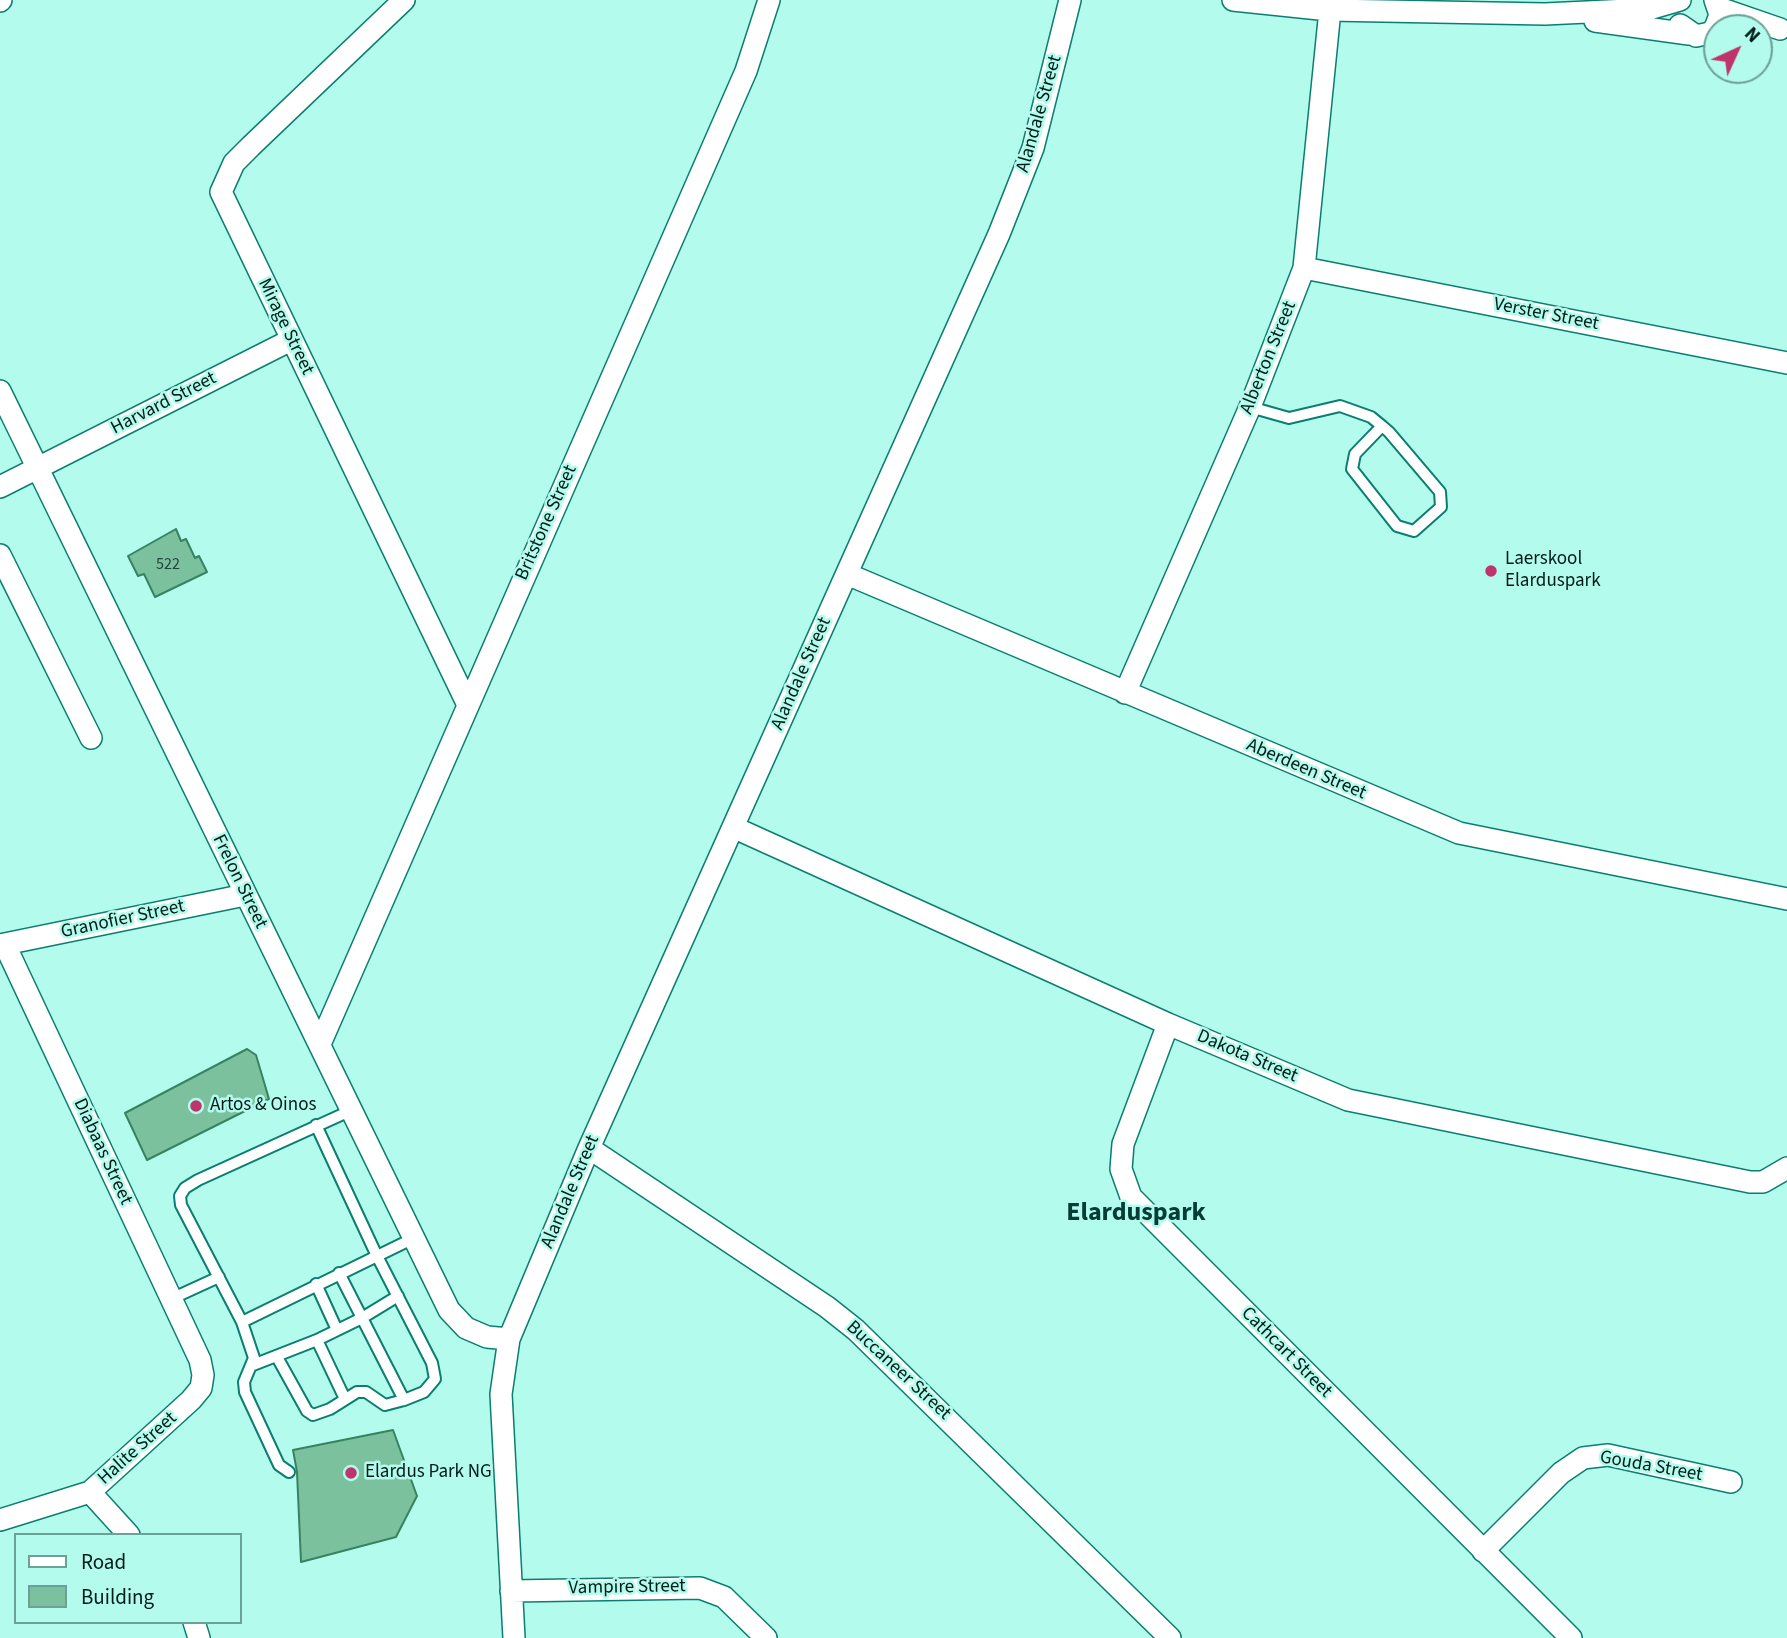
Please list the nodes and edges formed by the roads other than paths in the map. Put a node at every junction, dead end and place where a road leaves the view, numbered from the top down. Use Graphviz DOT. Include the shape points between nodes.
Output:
graph roads {
  1 [pos="404,0"];
  2 [pos="769,0"];
  3 [pos="1070,0"];
  4 [pos="1233,0"];
  5 [pos="1681,0"];
  6 [pos="1717,2"];
  7 [pos="1330,5"];
  8 [pos="1545,15"];
  9 [pos="1784,29"];
  10 [pos="1703,32"];
  11 [pos="1703,33"];
  12 [pos="1304,268"];
  13 [pos="291,340"];
  14 [pos="1787,363"];
  15 [pos="0,391"];
  16 [pos="1250,407"];
  17 [pos="1382,426"];
  18 [pos="38,468"];
  19 [pos="0,487"];
  20 [pos="0,555"];
  21 [pos="847,574"];
  22 [pos="1125,694"];
  23 [pos="467,704"];
  24 [pos="91,738"];
  25 [pos="734,828"];
  26 [pos="245,895"];
  27 [pos="1787,899"];
  28 [pos="2,945"];
  29 [pos="1168,1024"];
  30 [pos="320,1044"];
  31 [pos="352,1110"];
  32 [pos="317,1125"];
  33 [pos="589,1148"];
  34 [pos="1787,1168"];
  35 [pos="414,1238"];
  36 [pos="376,1254"];
  37 [pos="339,1273"];
  38 [pos="219,1277"];
  39 [pos="316,1284"];
  40 [pos="398,1296"];
  41 [pos="172,1299"];
  42 [pos="362,1318"];
  43 [pos="242,1322"];
  44 [pos="337,1330"];
  45 [pos="509,1339"];
  46 [pos="317,1340"];
  47 [pos="277,1357"];
  48 [pos="200,1360"];
  49 [pos="253,1365"];
  50 [pos="345,1399"];
  51 [pos="404,1400"];
  52 [pos="289,1472"];
  53 [pos="1731,1482"];
  54 [pos="90,1492"];
  55 [pos="0,1520"];
  56 [pos="127,1533"];
  57 [pos="1483,1551"];
  58 [pos="511,1591"];
  59 [pos="514,1638"];
  60 [pos="766,1638"];
  61 [pos="1170,1638"];
  62 [pos="1571,1638"];
  1 -- 13 [label="street, Mirage Street" via="251,146 225,178 221,192"];
  2 -- 23 [label="street, Britstone Street" via="746,71"];
  3 -- 21 [label="street, Alandale Street" via="1033,148"];
  4 -- 7 [label="street"];
  5 -- 8 [label="street" via="1649,9"];
  5 -- 10 [label="street" via="1677,17"];
  6 -- 9 [label="street"];
  7 -- 8 [label="street"];
  7 -- 12 [label="street, Alberton Street"];
  8 -- 11 [label="street"];
  12 -- 14 [label="street, Verster Street"];
  12 -- 16 [label="street, Alberton Street"];
  13 -- 18 [label="street, Harvard Street"];
  13 -- 23 [label="street, Mirage Street"];
  15 -- 18 [label="street, Frelon Street"];
  16 -- 17 [label="lane" via="1289,418 1340,405"];
  16 -- 22 [label="street, Alberton Street"];
  17 -- 17 [label="lane" via="1443,499 1441,508 1414,531 1397,526 1352,469 1355,454"];
  18 -- 19 [label="street, Harvard Street"];
  18 -- 26 [label="street, Frelon Street"];
  20 -- 24 [label="street"];
  21 -- 22 [label="street, Aberdeen Street"];
  21 -- 25 [label="street, Alandale Street"];
  22 -- 27 [label="street, Aberdeen Street" via="1459,833"];
  23 -- 30 [label="street, Britstone Street"];
  25 -- 29 [label="street, Dakota Street"];
  25 -- 33 [label="street, Alandale Street"];
  26 -- 28 [label="street, Granofier Street"];
  26 -- 30 [label="street, Frelon Street"];
  28 -- 41 [label="street, Diabaas Street"];
  29 -- 34 [label="street, Dakota Street" via="1367,1106 1750,1182 1763,1182"];
  29 -- 57 [label="street, Cathcart Street" via="1123,1144 1121,1169 1131,1197"];
  30 -- 31 [label="street, Frelon Street"];
  31 -- 32 [label="lane"];
  31 -- 35 [label="street, Frelon Street"];
  32 -- 36 [label="lane"];
  32 -- 38 [label="lane" via="185,1188 181,1205"];
  33 -- 45 [label="street, Alandale Street"];
  33 -- 61 [label="street, Buccaneer Street" via="856,1330"];
  35 -- 36 [label="lane"];
  35 -- 45 [label="street, Frelon Street" via="455,1320 487,1338"];
  36 -- 37 [label="lane"];
  36 -- 40 [label="lane"];
  37 -- 39 [label="lane"];
  37 -- 42 [label="lane"];
  38 -- 41 [label="lane"];
  38 -- 43 [label="lane"];
  39 -- 43 [label="lane"];
  39 -- 44 [label="lane"];
  40 -- 42 [label="lane"];
  40 -- 51 [label="lane" via="435,1370 432,1386"];
  41 -- 48 [label="street, Diabaas Street"];
  42 -- 44 [label="lane"];
  42 -- 51 [label="lane"];
  43 -- 49 [label="lane"];
  44 -- 46 [label="lane"];
  45 -- 58 [label="street, Alandale Street" via="501,1394"];
  46 -- 47 [label="lane"];
  46 -- 50 [label="lane"];
  47 -- 49 [label="lane"];
  47 -- 50 [label="lane" via="307,1411 317,1415"];
  48 -- 54 [label="street, Halite Street" via="201,1388"];
  49 -- 52 [label="lane" via="244,1382 245,1392 279,1465"];
  50 -- 51 [label="lane" via="366,1392 385,1405"];
  53 -- 57 [label="street, Gouda Street" via="1608,1455 1583,1458 1561,1473"];
  54 -- 55 [label="street, Halite Street"];
  54 -- 56 [label="street"];
  57 -- 62 [label="street, Cathcart Street"];
  58 -- 59 [label="street, Alandale Street"];
  58 -- 60 [label="street, Vampire Street" via="700,1588 724,1597"];
}
